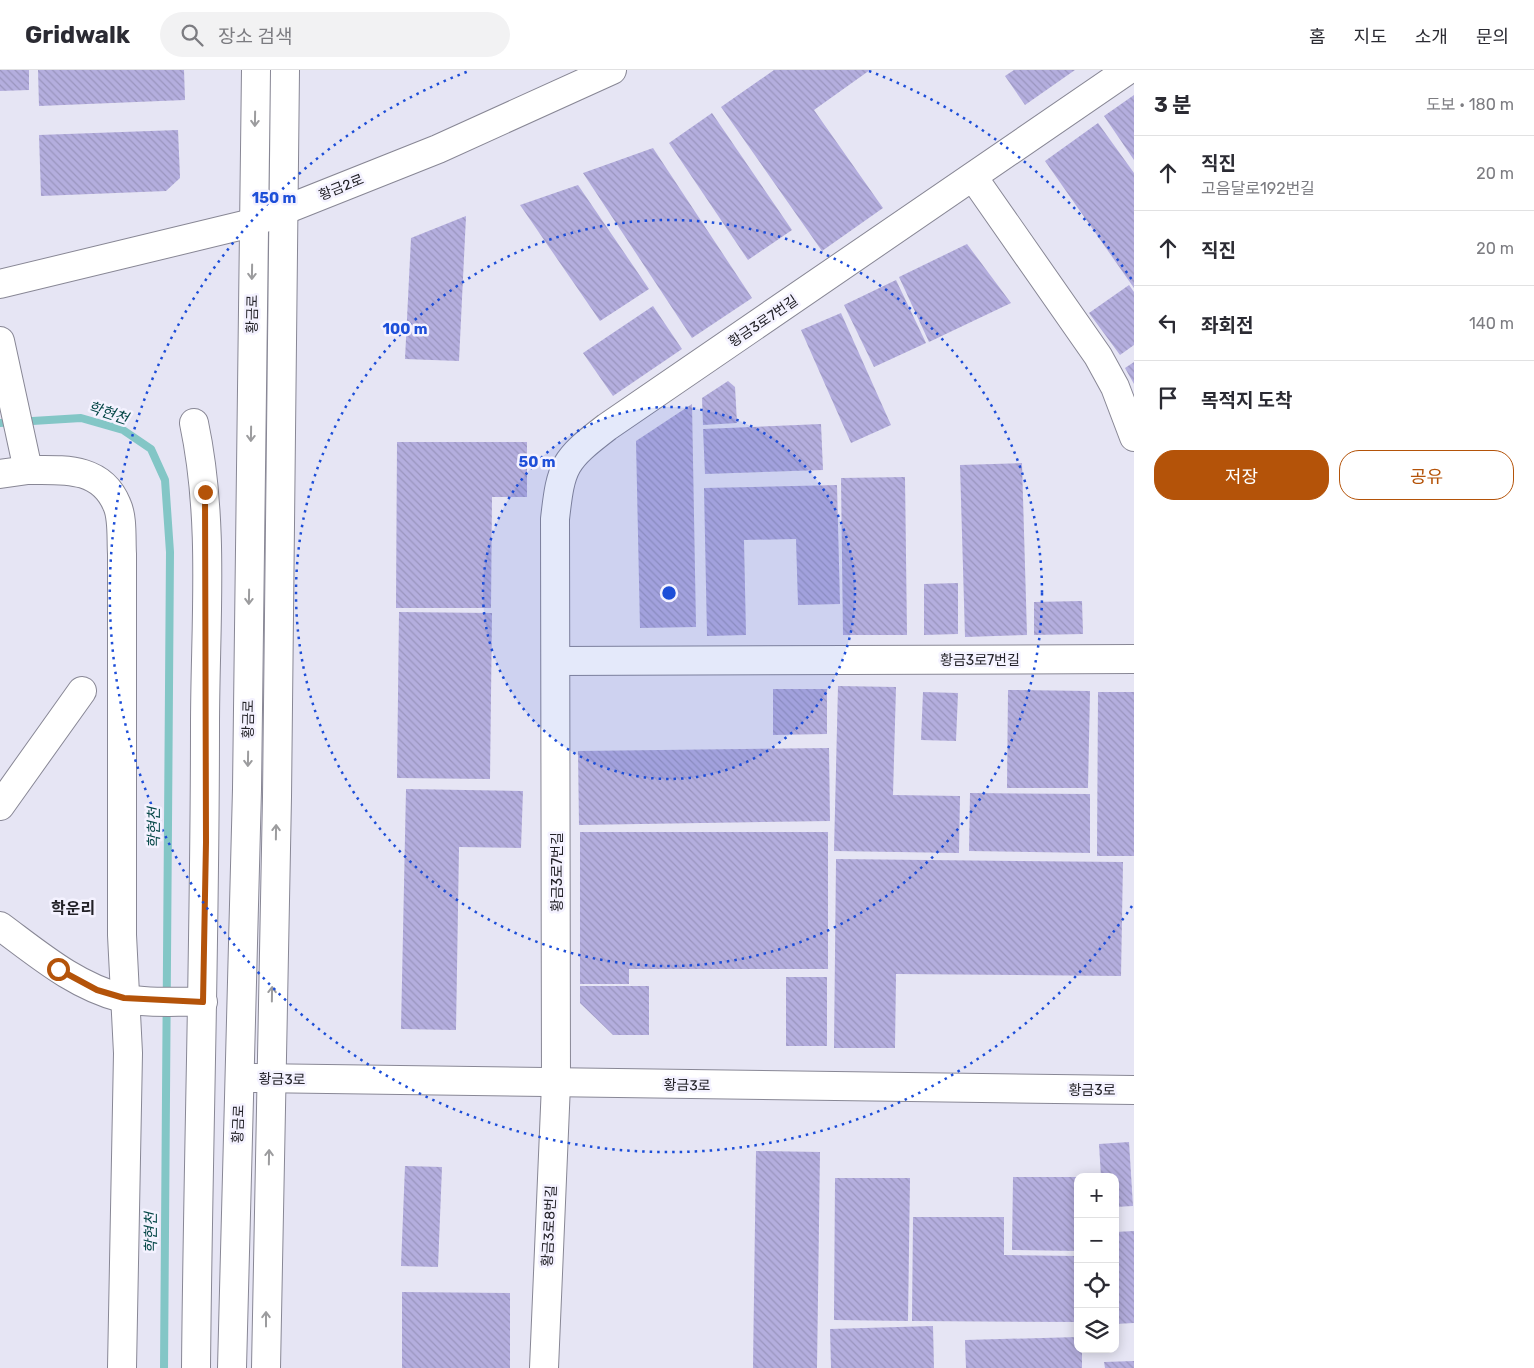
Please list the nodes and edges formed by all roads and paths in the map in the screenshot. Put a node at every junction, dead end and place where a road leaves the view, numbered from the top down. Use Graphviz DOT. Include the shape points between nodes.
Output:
graph roads {
  1 [pos="256,70"];
  2 [pos="285,70"];
  3 [pos="612,70"];
  4 [pos="1128,70"];
  5 [pos="973,177"];
  6 [pos="283,211"];
  7 [pos="252,223"];
  8 [pos="0,284"];
  9 [pos="0,341"];
  10 [pos="194,423"];
  11 [pos="1134,437"];
  12 [pos="25,459"];
  13 [pos="0,474"];
  14 [pos="1134,660"];
  15 [pos="557,661"];
  16 [pos="82,691"];
  17 [pos="0,806"];
  18 [pos="0,926"];
  19 [pos="131,999"];
  20 [pos="196,1002"];
  21 [pos="239,1078"];
  22 [pos="270,1079"];
  23 [pos="556,1084"];
  24 [pos="1134,1090"];
  25 [pos="122,1368"];
  26 [pos="196,1368"];
  27 [pos="232,1368"];
  28 [pos="266,1368"];
  29 [pos="544,1368"];
  1 -- 7 [label="street, 황금로, one-way"];
  2 -- 6 [label="street"];
  3 -- 6 [label="street, 황금2로" via="438,148"];
  4 -- 5 [label="street, 황금3로7번길"];
  5 -- 11 [label="street" via="1098,356 1115,387"];
  5 -- 15 [label="street, 황금3로7번길" via="607,427 581,447 565,465 558,486 555,519"];
  6 -- 7 [label="street, 황금2로"];
  22 -- 6 [label="street, one-way" via="277,797"];
  7 -- 8 [label="street, 황금2로"];
  7 -- 21 [label="street, 황금로, one-way" via="247,789"];
  9 -- 12 [label="street"];
  10 -- 20 [label="street" via="202,463 206,522 206,842"];
  12 -- 13 [label="street"];
  12 -- 19 [label="street" via="91,475 107,487 118,506 122,554 122,934"];
  14 -- 15 [label="street, 황금3로7번길"];
  15 -- 23 [label="street, 황금3로7번길"];
  16 -- 17 [label="street"];
  18 -- 19 [label="street" via="79,982"];
  19 -- 20 [label="street"];
  19 -- 25 [label="street" via="127,1026"];
  20 -- 26 [label="street"];
  21 -- 22 [label="street, 황금3로"];
  21 -- 27 [label="street, 황금로"];
  22 -- 23 [label="street, 황금3로"];
  28 -- 22 [label="street, one-way"];
  23 -- 24 [label="street, 황금3로"];
  23 -- 29 [label="street, 황금3로8번길"];
}
